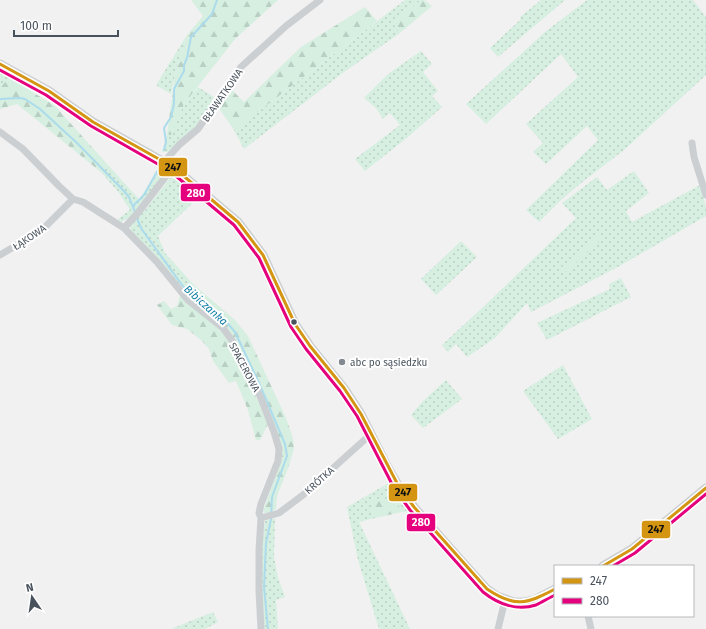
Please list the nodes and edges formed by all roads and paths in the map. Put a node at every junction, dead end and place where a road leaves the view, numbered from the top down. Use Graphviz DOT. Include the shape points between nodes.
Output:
graph roads {
  1 [pos="320,0"];
  2 [pos="0,64"];
  3 [pos="0,132"];
  4 [pos="692,143"];
  5 [pos="164,162"];
  6 [pos="173,167"];
  7 [pos="706,195"];
  8 [pos="73,199"];
  9 [pos="124,228"];
  10 [pos="0,255"];
  11 [pos="371,434"];
  12 [pos="706,488"];
  13 [pos="261,518"];
  14 [pos="605,565"];
  15 [pos="554,590"];
  16 [pos="505,600"];
  17 [pos="588,617"];
  18 [pos="261,629"];
  19 [pos="498,629"];
  20 [pos="591,629"];
  1 -- 5 [label="street, BŁAWATKOWA" via="286,26 241,67 198,129"];
  2 -- 5 [label="street" via="49,91 93,122"];
  3 -- 8 [label="street, SPACEROWA" via="23,149"];
  4 -- 7 [label="street"];
  5 -- 6 [label="street"];
  6 -- 9 [label="street"];
  6 -- 11 [label="street" via="238,222 263,255 295,324 344,388"];
  8 -- 9 [label="street, SPACEROWA" via="83,202"];
  8 -- 10 [label="street, ŁĄKOWA" via="42,230"];
  9 -- 13 [label="street, SPACEROWA" via="157,262 188,300 223,328 233,342 260,396 279,449 278,461 261,504"];
  11 -- 13 [label="street, KRÓTKA" via="303,495 279,513"];
  11 -- 16 [label="street" via="398,485 414,507 487,589"];
  12 -- 14 [label="street" via="632,549"];
  13 -- 18 [label="street, SPACEROWA" via="258,591"];
  15 -- 16 [label="street" via="534,600"];
  16 -- 19 [label="street"];
  17 -- 20 [label="street"];
}
